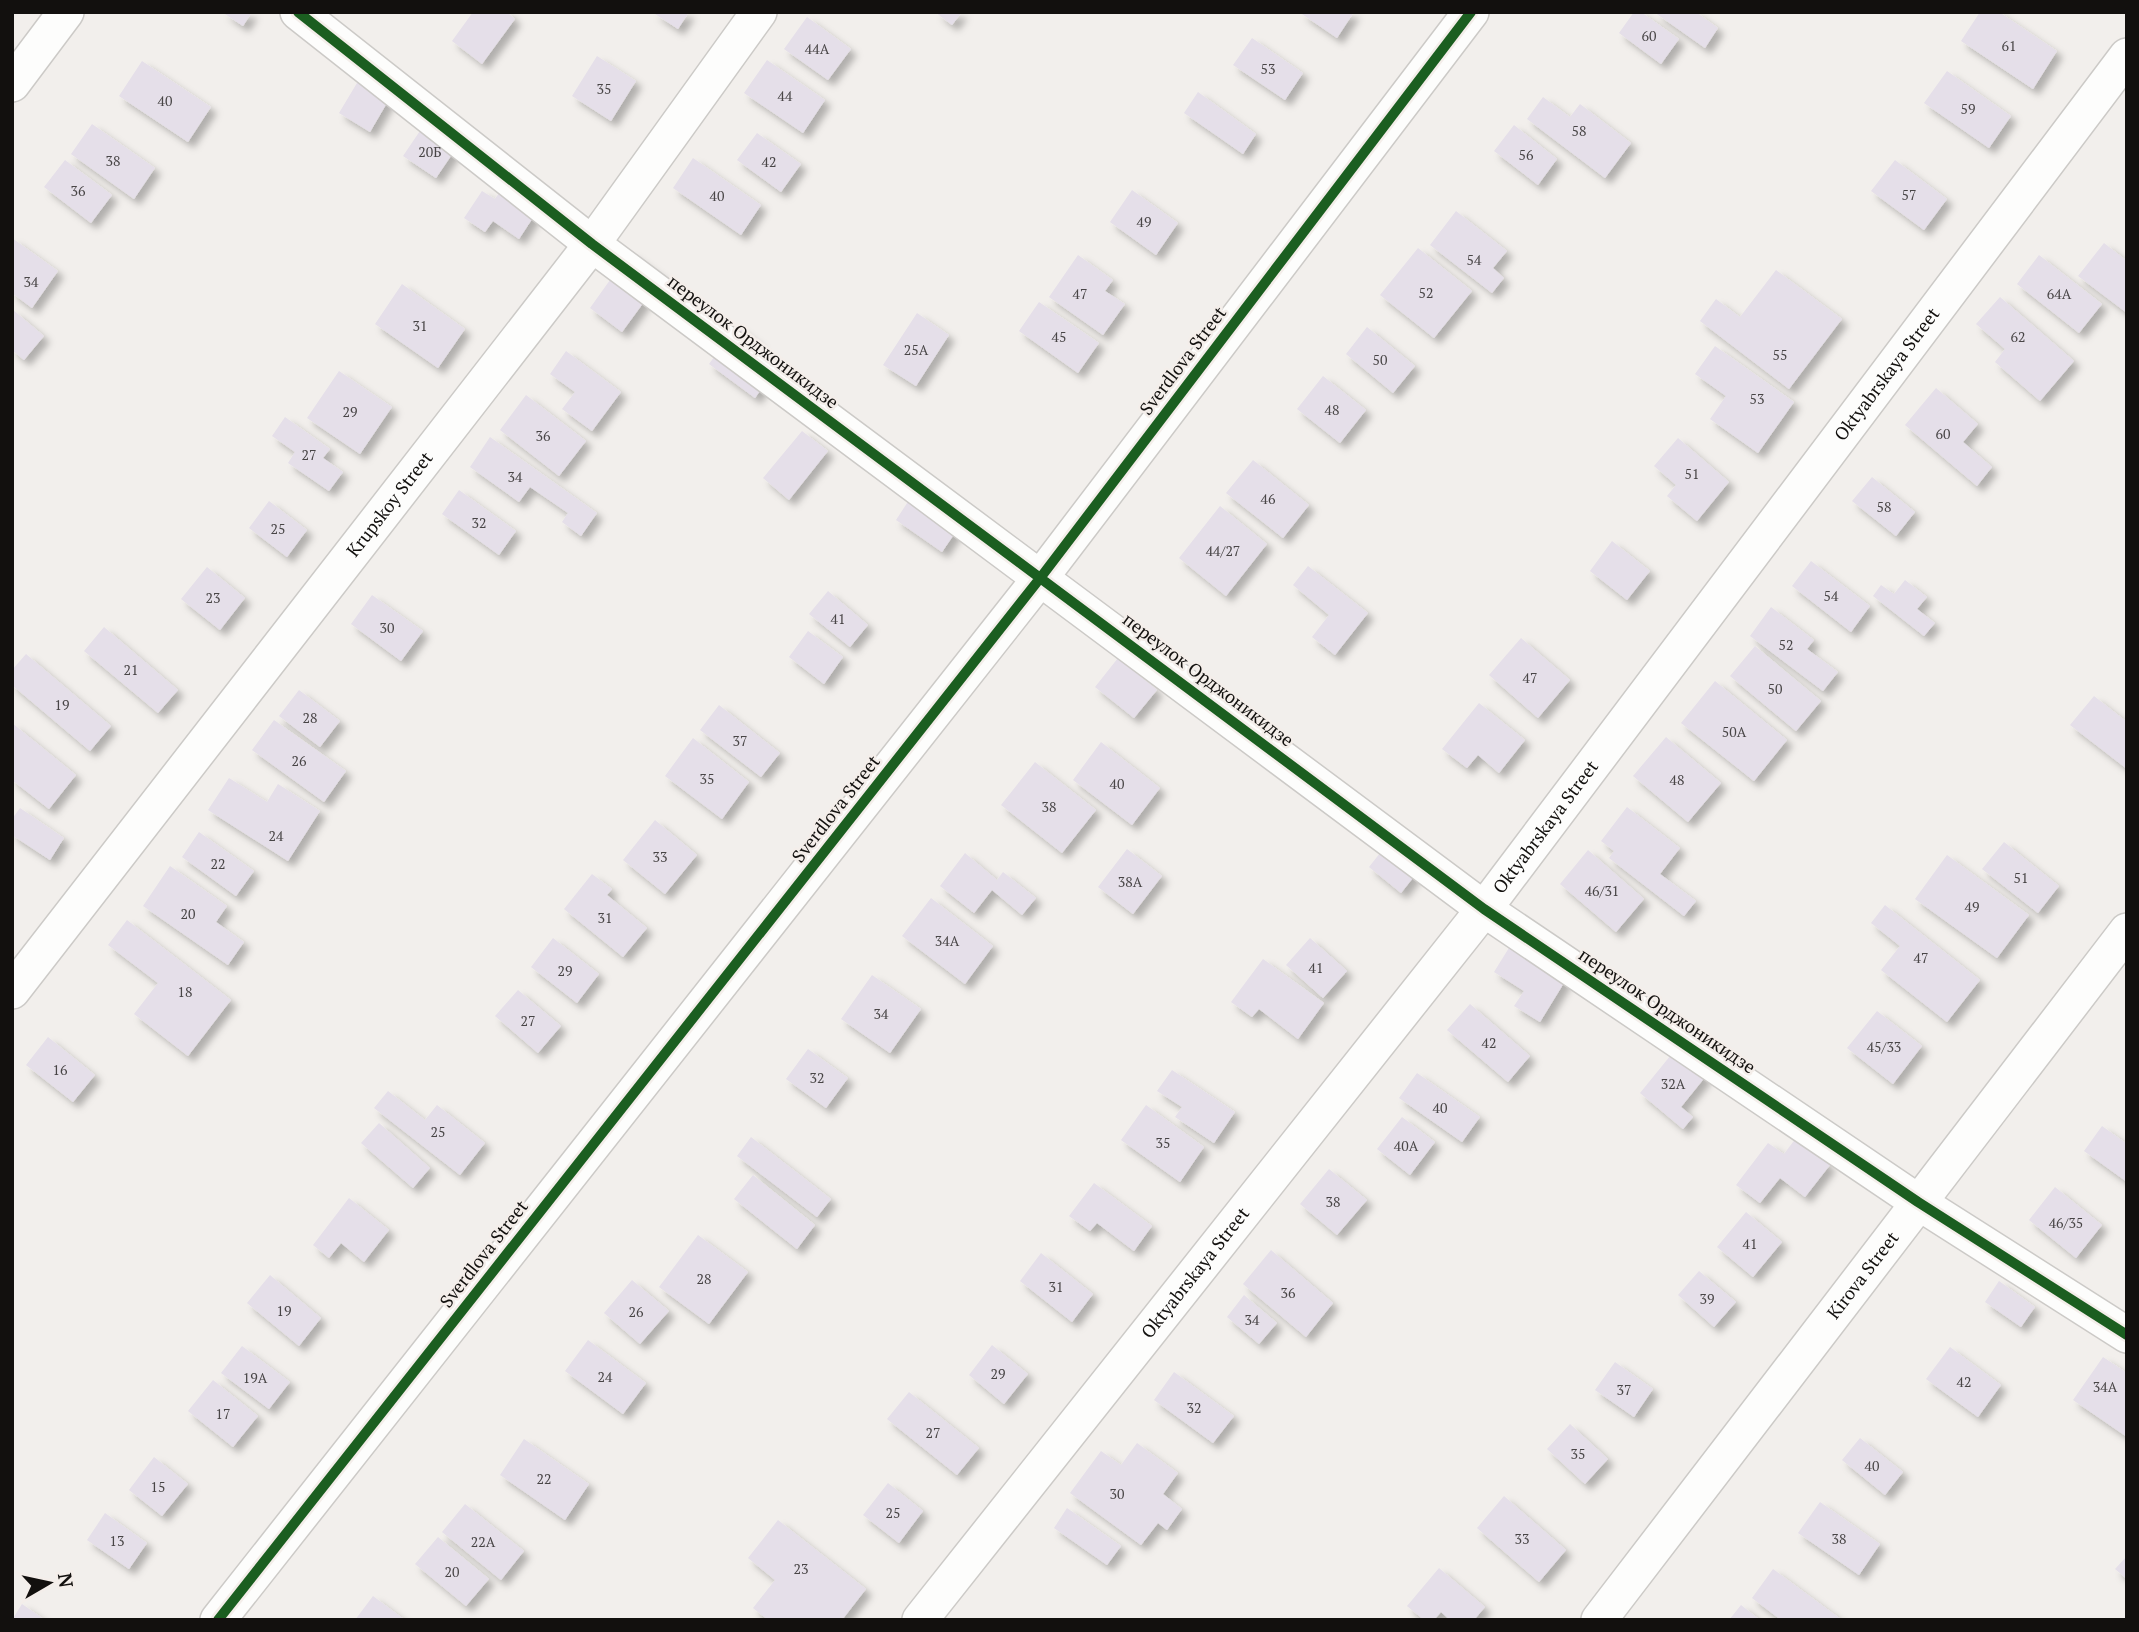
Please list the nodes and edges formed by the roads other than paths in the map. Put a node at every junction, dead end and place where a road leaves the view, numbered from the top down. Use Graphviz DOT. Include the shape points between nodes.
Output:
graph roads {
  1 [pos="66,12"];
  2 [pos="298,12"];
  3 [pos="759,12"];
  4 [pos="1471,12"];
  5 [pos="2127,56"];
  6 [pos="12,84"];
  7 [pos="592,244"];
  8 [pos="1041,577"];
  9 [pos="1484,909"];
  10 [pos="2127,931"];
  11 [pos="12,991"];
  12 [pos="1918,1202"];
  13 [pos="2127,1335"];
  14 [pos="218,1620"];
  15 [pos="920,1620"];
  16 [pos="1598,1620"];
  1 -- 6 [label="street"];
  2 -- 7 [label="street, переулок Орджоникидзе"];
  3 -- 7 [label="street, Krupskoy Street"];
  4 -- 8 [label="street, Sverdlova Street"];
  5 -- 9 [label="street, Oktyabrskaya Street"];
  7 -- 8 [label="street, переулок Орджоникидзе"];
  7 -- 11 [label="street, Krupskoy Street"];
  8 -- 9 [label="street, переулок Орджоникидзе"];
  8 -- 14 [label="street, Sverdlova Street"];
  9 -- 12 [label="street, переулок Орджоникидзе"];
  9 -- 15 [label="street, Oktyabrskaya Street"];
  10 -- 12 [label="street, Kirova Street"];
  12 -- 13 [label="street, переулок Орджоникидзе"];
  12 -- 16 [label="street, Kirova Street"];
}
